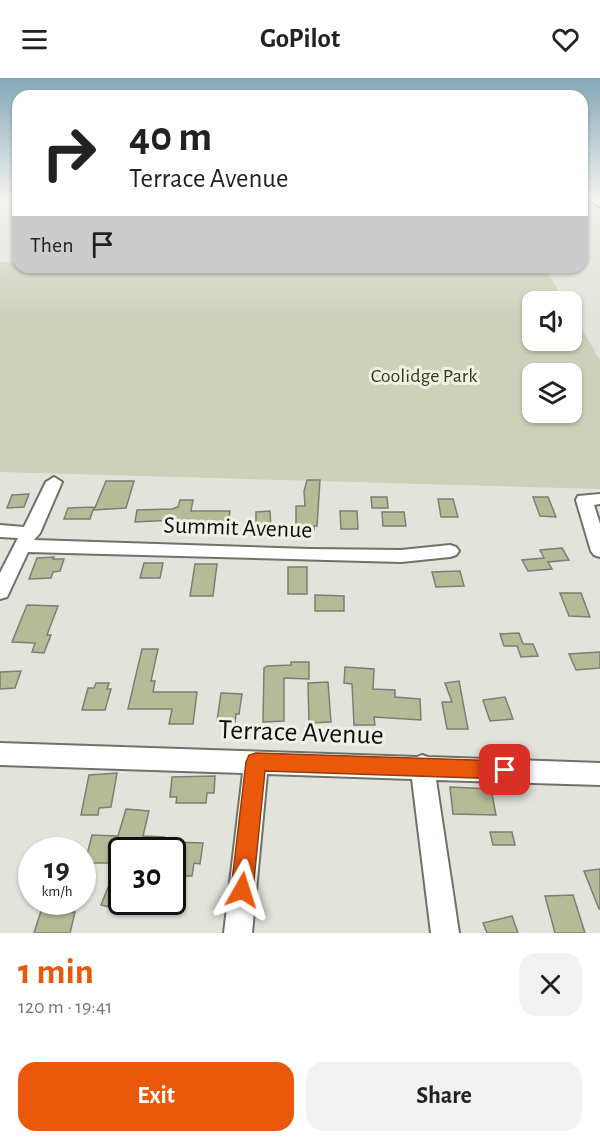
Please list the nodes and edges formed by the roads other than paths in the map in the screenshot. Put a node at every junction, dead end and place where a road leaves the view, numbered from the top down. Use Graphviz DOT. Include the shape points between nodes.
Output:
graph roads {
  1 [pos="54,482"];
  2 [pos="600,499"];
  3 [pos="0,531"];
  4 [pos="27,539"];
  5 [pos="450,551"];
  6 [pos="600,551"];
  7 [pos="0,592"];
  8 [pos="0,754"];
  9 [pos="256,762"];
  10 [pos="422,766"];
  11 [pos="600,774"];
  12 [pos="238,933"];
  13 [pos="445,933"];
  1 -- 4 [label="street"];
  2 -- 6 [label="street" via="584,500"];
  3 -- 4 [label="street, Summit Avenue"];
  4 -- 5 [label="street, Summit Avenue" via="321,555 401,556"];
  4 -- 7 [label="street"];
  8 -- 9 [label="street, Terrace Avenue"];
  9 -- 10 [label="street, Terrace Avenue"];
  9 -- 12 [label="street"];
  10 -- 11 [label="street, Terrace Avenue"];
  10 -- 13 [label="street"];
}
